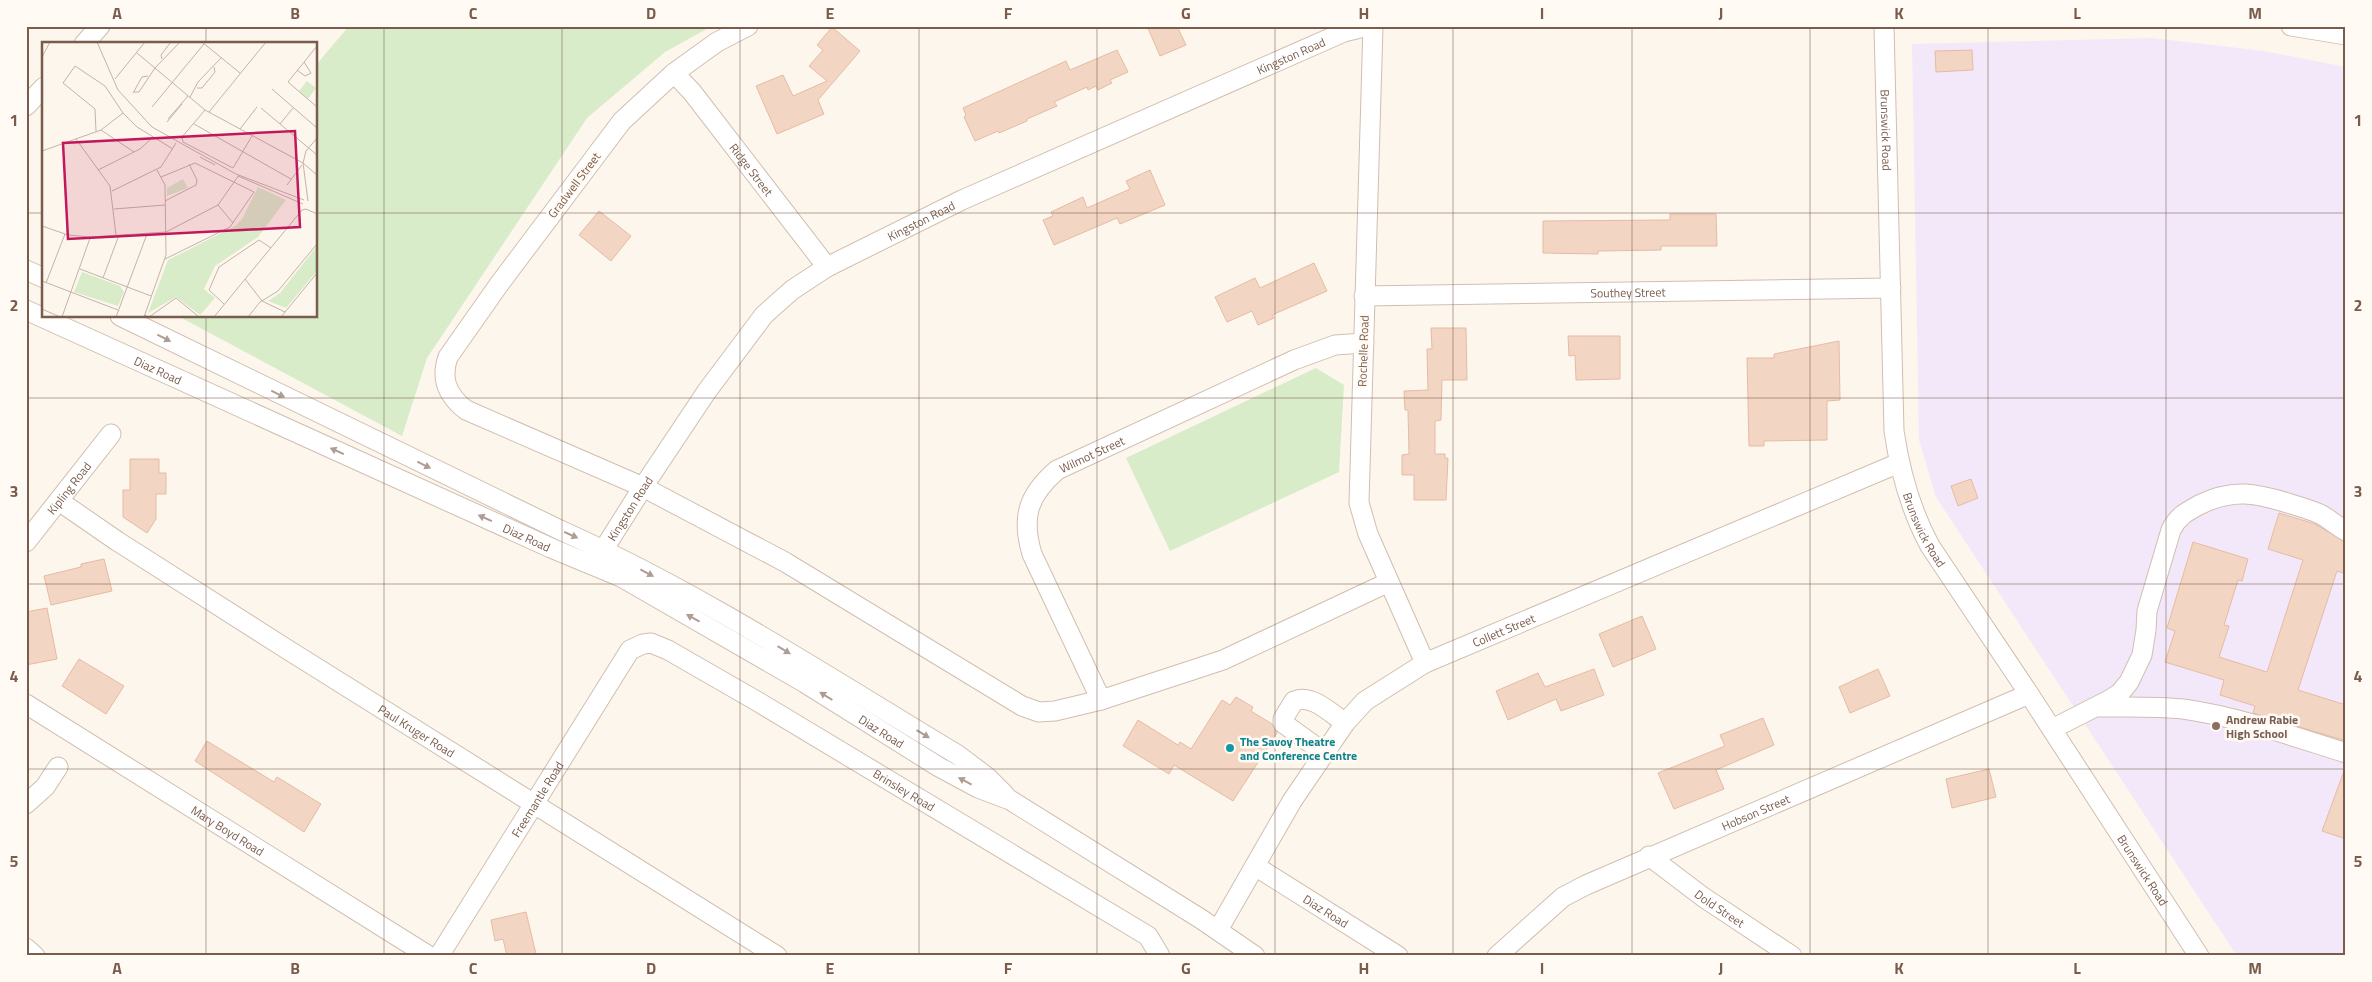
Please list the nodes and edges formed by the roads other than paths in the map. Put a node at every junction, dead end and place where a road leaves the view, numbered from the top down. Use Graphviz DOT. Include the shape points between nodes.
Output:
graph roads {
  1 [pos="100,26"];
  2 [pos="748,26"];
  3 [pos="1368,26"];
  4 [pos="1373,26"];
  5 [pos="1884,26"];
  6 [pos="2291,26"];
  7 [pos="2346,35"];
  8 [pos="86,42"];
  9 [pos="674,73"];
  10 [pos="42,89"];
  11 [pos="26,106"];
  12 [pos="826,266"];
  13 [pos="26,270"];
  14 [pos="42,277"];
  15 [pos="1891,288"];
  16 [pos="1364,296"];
  17 [pos="26,310"];
  18 [pos="42,317"];
  19 [pos="44,318"];
  20 [pos="124,318"];
  21 [pos="1364,343"];
  22 [pos="111,434"];
  23 [pos="1899,463"];
  24 [pos="643,487"];
  25 [pos="59,501"];
  26 [pos="2346,531"];
  27 [pos="26,542"];
  28 [pos="604,550"];
  29 [pos="594,566"];
  30 [pos="1389,582"];
  31 [pos="637,646"];
  32 [pos="1425,663"];
  33 [pos="2029,694"];
  34 [pos="1101,700"];
  35 [pos="26,704"];
  36 [pos="2099,707"];
  37 [pos="1345,723"];
  38 [pos="2052,729"];
  39 [pos="1323,752"];
  40 [pos="2346,752"];
  41 [pos="58,767"];
  42 [pos="1010,800"];
  43 [pos="26,804"];
  44 [pos="535,804"];
  45 [pos="1649,856"];
  46 [pos="1255,866"];
  47 [pos="1218,930"];
  48 [pos="26,948"];
  49 [pos="35,956"];
  50 [pos="429,956"];
  51 [pos="439,956"];
  52 [pos="777,956"];
  53 [pos="1160,956"];
  54 [pos="1255,956"];
  55 [pos="1398,956"];
  56 [pos="1497,956"];
  57 [pos="1792,956"];
  58 [pos="2199,956"];
  1 -- 8 [label="street"];
  2 -- 9 [label="street, Gradwell Street" via="717,42"];
  3 -- 12 [label="street, Kingston Road" via="1344,32 962,200"];
  4 -- 16 [label="street, Rochelle Road"];
  5 -- 15 [label="street, Brunswick Road"];
  6 -- 7 [label="street"];
  9 -- 12 [label="street, Ridge Street"];
  9 -- 24 [label="street, Gradwell Street" via="622,121 500,284 445,365 445,382 455,401 466,410"];
  10 -- 11 [label="street"];
  12 -- 24 [label="street, Kingston Road" via="792,290 764,316 707,391"];
  13 -- 14 [label="street"];
  15 -- 16 [label="street, Southey Street"];
  15 -- 23 [label="street, Brunswick Road" via="1894,431"];
  16 -- 21 [label="street, Rochelle Road"];
  18 -- 17 [label="street, Diaz Road, one-way"];
  29 -- 19 [label="street, Diaz Road, one-way"];
  20 -- 28 [label="street, Diaz Road, one-way"];
  21 -- 30 [label="street, Rochelle Road" via="1359,503 1368,534"];
  21 -- 34 [label="street, Wilmot Street" via="1335,345 1294,360 1057,470 1042,483 1027,514 1026,533 1032,554"];
  22 -- 25 [label="street, Kipling Road"];
  23 -- 32 [label="street, Collett Street"];
  23 -- 33 [label="street, Brunswick Road" via="1917,522 1930,546"];
  24 -- 28 [label="street, Kingston Road"];
  24 -- 34 [label="street" via="784,562 1030,710 1047,712"];
  25 -- 27 [label="street, Kipling Road"];
  25 -- 44 [label="street, Paul Kruger Road" via="268,638"];
  26 -- 36 [label="street" via="2319,514 2260,494 2223,496 2186,512 2172,530 2149,602 2142,655 2120,693"];
  28 -- 29 [label="street, Kingston Road"];
  28 -- 42 [label="street, Diaz Road, one-way" via="742,625 958,755 987,776"];
  42 -- 29 [label="street, Diaz Road, one-way" via="978,788 939,767 735,642 621,577"];
  30 -- 32 [label="street, Rochelle Road"];
  30 -- 34 [label="street" via="1223,660"];
  31 -- 44 [label="street, Freemantle Road" via="630,650"];
  31 -- 53 [label="street, Brinsley Road" via="651,643 668,650 755,700 1148,936"];
  32 -- 37 [label="street, Collett Street" via="1381,689"];
  33 -- 38 [label="street, Brunswick Road"];
  33 -- 45 [label="street, Hobson Street"];
  35 -- 50 [label="street, Mary Boyd Road"];
  36 -- 38 [label="street"];
  36 -- 40 [label="street" via="2181,709 2247,723"];
  37 -- 39 [label="street, Collett Street"];
  37 -- 39 [label="street" via="1308,699 1294,701 1283,723"];
  38 -- 58 [label="street, Brunswick Road"];
  39 -- 46 [label="street, Collett Street"];
  41 -- 43 [label="street" via="45,787"];
  42 -- 47 [label="street, Diaz Road"];
  44 -- 51 [label="street, Freemantle Road"];
  44 -- 52 [label="street, Paul Kruger Road"];
  45 -- 56 [label="street, Hobson Street" via="1563,897"];
  45 -- 57 [label="street, Dold Street" via="1703,898"];
  46 -- 47 [label="street, Collett Street"];
  46 -- 55 [label="street, Diaz Road"];
  47 -- 54 [label="street, Diaz Road"];
  48 -- 49 [label="street"];
}
